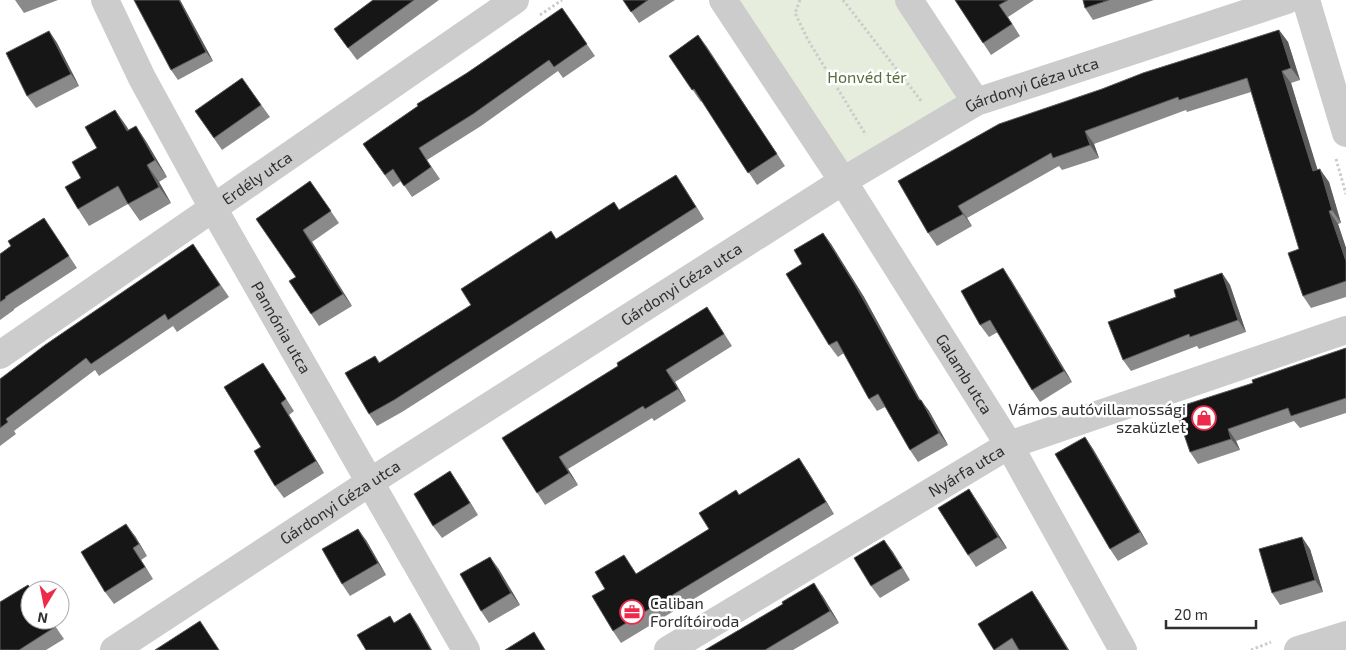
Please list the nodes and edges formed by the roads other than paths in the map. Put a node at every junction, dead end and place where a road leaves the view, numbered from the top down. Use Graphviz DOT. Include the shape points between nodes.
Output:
graph roads {
  1 [pos="105,0"];
  2 [pos="515,0"];
  3 [pos="723,0"];
  4 [pos="909,0"];
  5 [pos="1287,0"];
  6 [pos="1306,0"];
  7 [pos="976,102"];
  8 [pos="1346,133"];
  9 [pos="843,181"];
  10 [pos="213,208"];
  11 [pos="1346,330"];
  12 [pos="0,355"];
  13 [pos="1009,445"];
  14 [pos="370,482"];
  15 [pos="1346,635"];
  16 [pos="114,650"];
  17 [pos="466,650"];
  18 [pos="668,650"];
  19 [pos="1123,650"];
  20 [pos="1298,650"];
  1 -- 10 [label="street, Pannónia utca" via="142,78"];
  2 -- 10 [label="street, Erdély utca"];
  3 -- 9 [label="street"];
  4 -- 7 [label="street"];
  5 -- 7 [label="street, Gárdonyi Géza utca"];
  6 -- 8 [label="street"];
  7 -- 9 [label="street, Gárdonyi Géza utca"];
  9 -- 13 [label="street, Galamb utca"];
  9 -- 14 [label="street, Gárdonyi Géza utca"];
  10 -- 12 [label="street, Erdély utca"];
  10 -- 14 [label="street, Pannónia utca"];
  11 -- 13 [label="street, Nyárfa utca"];
  13 -- 18 [label="street, Nyárfa utca"];
  13 -- 19 [label="street, Galamb utca"];
  14 -- 16 [label="street, Gárdonyi Géza utca"];
  14 -- 17 [label="street, Pannónia utca"];
  15 -- 20 [label="street"];
}
